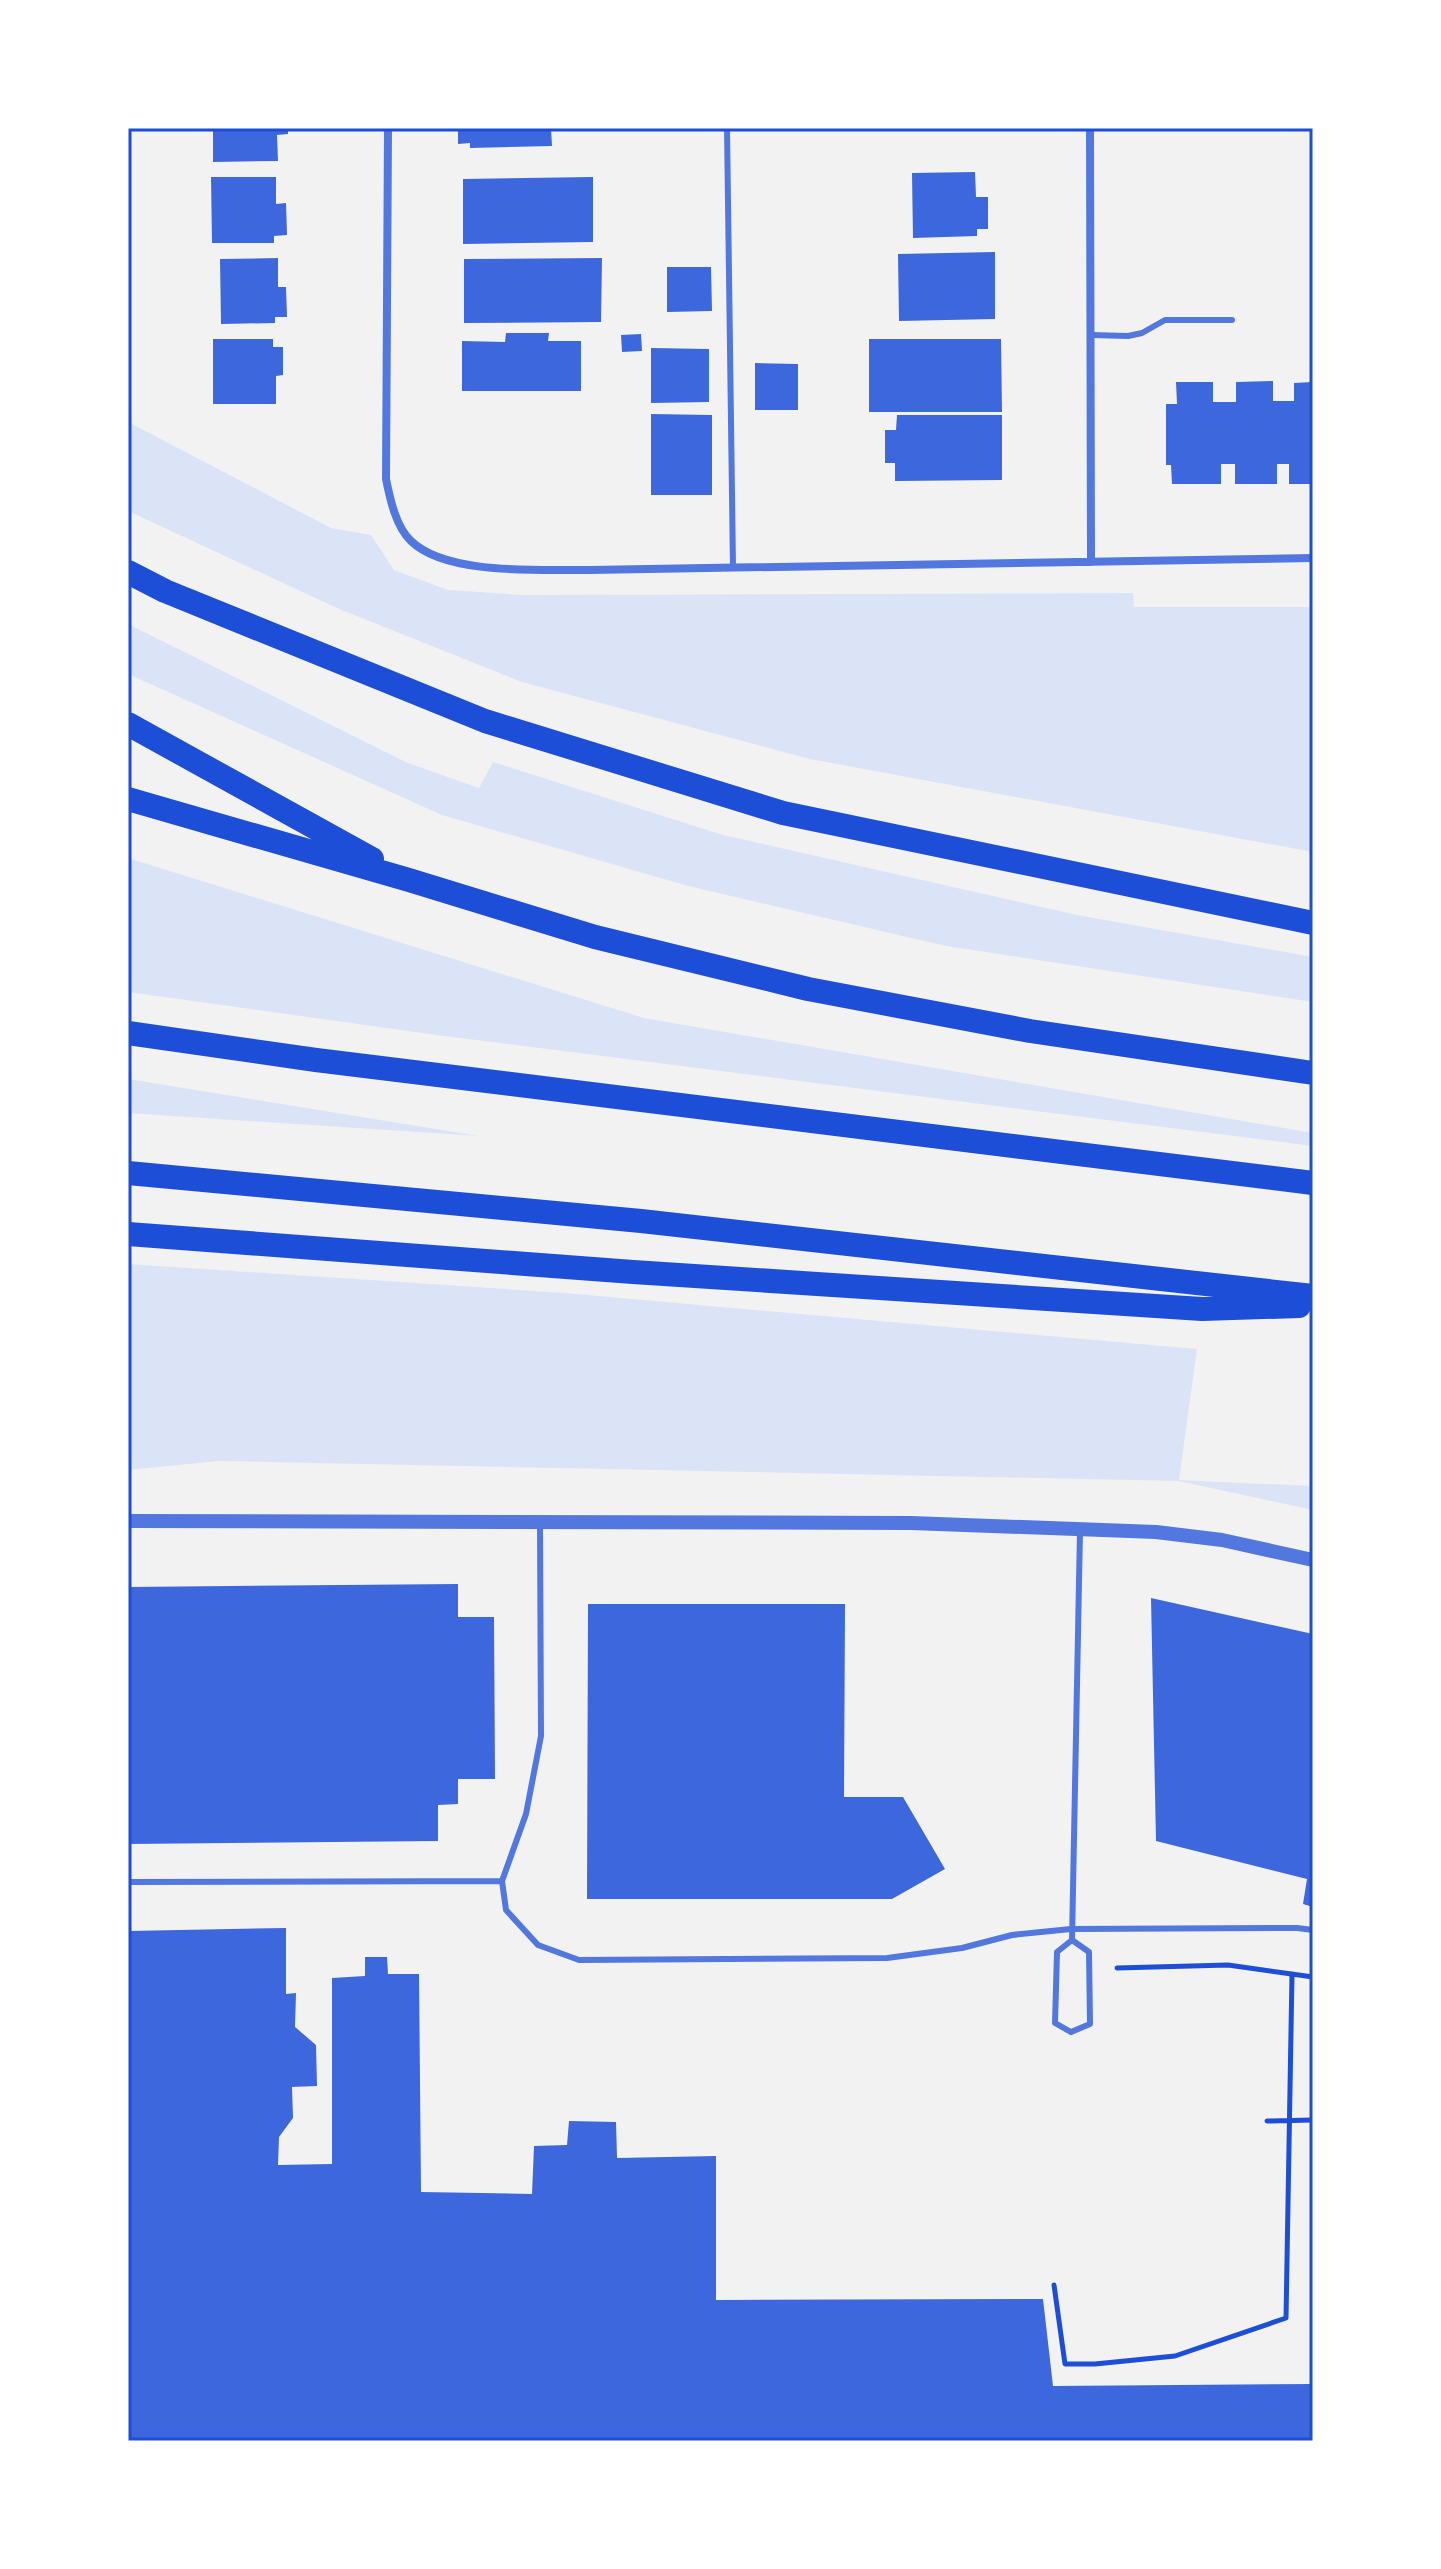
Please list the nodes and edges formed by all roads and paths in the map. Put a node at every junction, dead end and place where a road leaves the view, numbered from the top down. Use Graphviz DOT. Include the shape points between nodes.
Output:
graph roads {
  1 [pos="388,128"];
  2 [pos="727,128"];
  3 [pos="1090,128"];
  4 [pos="1232,320"];
  5 [pos="1091,335"];
  6 [pos="1313,558"];
  7 [pos="1091,562"];
  8 [pos="733,568"];
  9 [pos="128,572"];
  10 [pos="128,724"];
  11 [pos="128,799"];
  12 [pos="409,880"];
  13 [pos="1313,923"];
  14 [pos="128,1033"];
  15 [pos="1313,1073"];
  16 [pos="128,1173"];
  17 [pos="1313,1183"];
  18 [pos="128,1234"];
  19 [pos="1313,1296"];
  20 [pos="1313,1306"];
  21 [pos="128,1521"];
  22 [pos="540,1521"];
  23 [pos="1080,1531"];
  24 [pos="1313,1560"];
  25 [pos="502,1881"];
  26 [pos="128,1882"];
  27 [pos="1071,1929"];
  28 [pos="1313,1930"];
  29 [pos="1072,1940"];
  30 [pos="1116,1968"];
  31 [pos="1292,1974"];
  32 [pos="1313,1977"];
  33 [pos="1071,2032"];
  34 [pos="1070,2041"];
  35 [pos="1290,2119"];
  36 [pos="1313,2120"];
  37 [pos="1267,2121"];
  38 [pos="1296,2183"];
  39 [pos="1288,2184"];
  40 [pos="1295,2218"];
  41 [pos="1288,2220"];
  42 [pos="1054,2285"];
  1 -- 8 [label="street" via="386,479 409,540 449,561 493,568"];
  2 -- 8 [label="lane"];
  3 -- 5 [label="street"];
  4 -- 5 [label="lane" via="1165,320 1128,336"];
  5 -- 7 [label="street"];
  6 -- 7 [label="street"];
  7 -- 8 [label="street"];
  9 -- 13 [label="highway" via="485,721 783,813"];
  10 -- 12 [label="highway"];
  11 -- 12 [label="highway"];
  12 -- 15 [label="highway" via="595,937 808,989 1030,1031"];
  14 -- 17 [label="highway"];
  16 -- 19 [label="highway" via="641,1221"];
  18 -- 20 [label="highway" via="1202,1309"];
  21 -- 22 [label="street"];
  22 -- 23 [label="street" via="911,1523"];
  22 -- 25 [label="lane" via="541,1736 526,1814"];
  23 -- 24 [label="street" via="1222,1540"];
  23 -- 27 [label="lane"];
  25 -- 26 [label="lane"];
  25 -- 27 [label="lane" via="506,1910 538,1945 579,1960 887,1958"];
  27 -- 28 [label="lane"];
  27 -- 29 [label="lane"];
  29 -- 33 [label="lane" via="1057,1952 1055,2023"];
  29 -- 33 [label="lane" via="1089,1952 1090,2024"];
  30 -- 31 [label="path" via="1228,1965"];
  31 -- 32 [label="path"];
  31 -- 35 [label="path"];
  33 -- 34 [label="lane"];
  35 -- 36 [label="path"];
  35 -- 37 [label="path"];
  35 -- 39 [label="path"];
  38 -- 39 [label="path"];
  39 -- 41 [label="path"];
  40 -- 41 [label="path"];
  41 -- 42 [label="path" via="1286,2318 1175,2356 1065,2364"];
}
